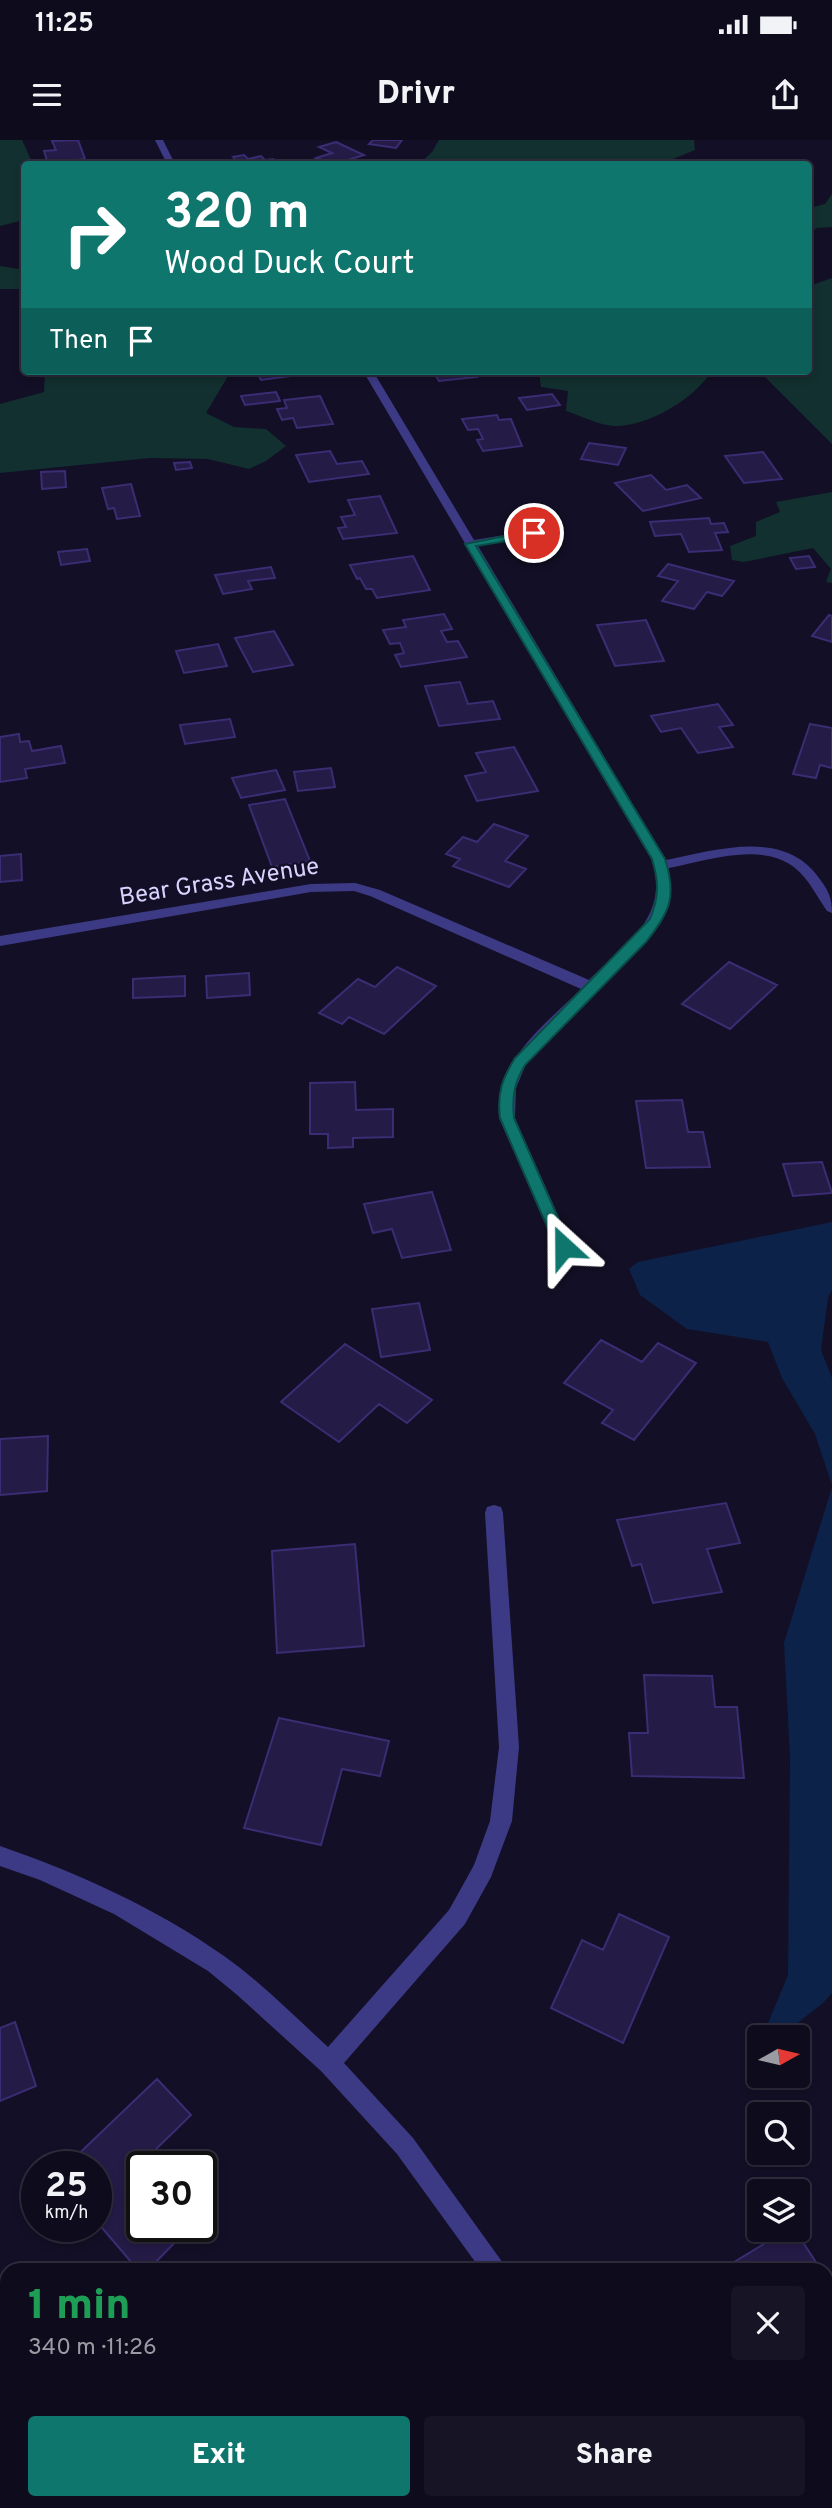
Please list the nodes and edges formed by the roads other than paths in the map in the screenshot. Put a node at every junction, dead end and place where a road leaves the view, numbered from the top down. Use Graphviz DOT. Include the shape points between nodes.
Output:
graph roads {
  1 [pos="159,140"];
  2 [pos="170,161"];
  3 [pos="370,375"];
  4 [pos="555,530"];
  5 [pos="470,544"];
  6 [pos="661,865"];
  7 [pos="832,908"];
  8 [pos="0,941"];
  9 [pos="593,988"];
  10 [pos="564,1247"];
  11 [pos="494,1513"];
  12 [pos="0,1856"];
  13 [pos="329,2063"];
  14 [pos="492,2263"];
  1 -- 2 [label="street"];
  3 -- 5 [label="street"];
  4 -- 5 [label="street"];
  5 -- 6 [label="street"];
  6 -- 7 [label="street" via="754,850 783,854 804,868"];
  6 -- 9 [label="street" via="664,900 656,920"];
  8 -- 9 [label="street, Bear Grass Avenue" via="263,895 344,887 375,893"];
  9 -- 10 [label="street" via="520,1061 505,1098 507,1118"];
  11 -- 13 [label="street" via="509,1747 501,1821 483,1870 457,1917"];
  12 -- 13 [label="street" via="45,1871 122,1907 216,1963"];
  13 -- 14 [label="street" via="405,2146"];
}
